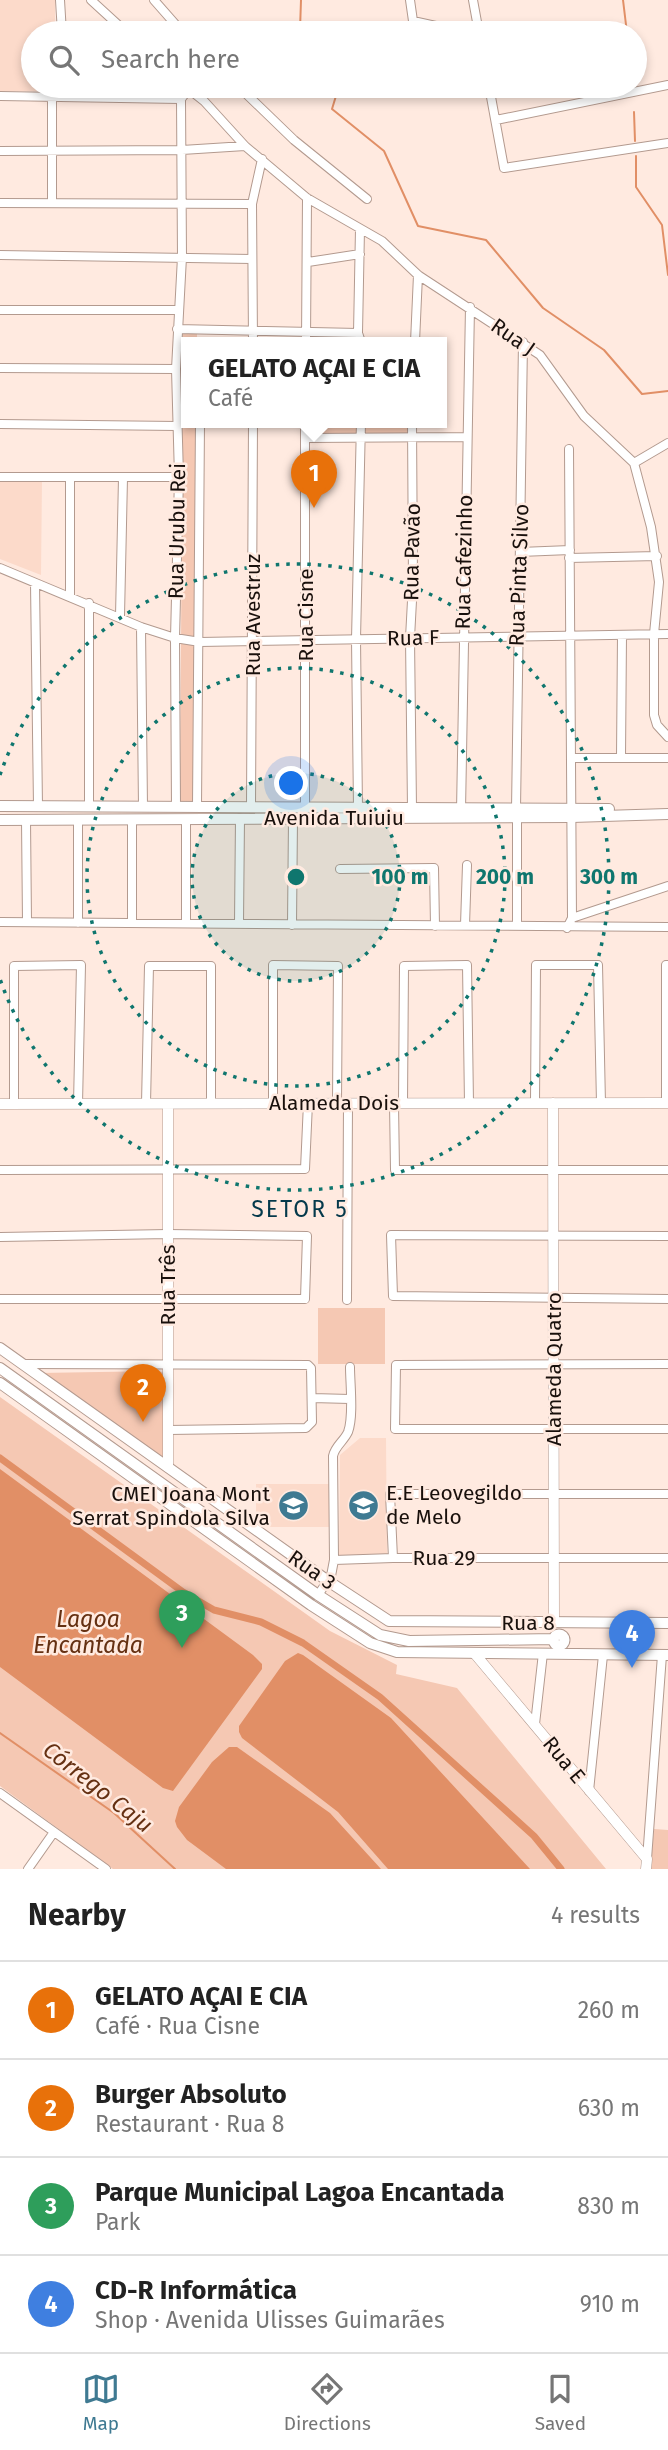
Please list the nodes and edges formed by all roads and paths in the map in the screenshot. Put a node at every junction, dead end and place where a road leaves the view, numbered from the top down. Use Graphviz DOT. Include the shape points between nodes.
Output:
graph roads {
  1 [pos="60,0"];
  2 [pos="90,0"];
  3 [pos="154,0"];
  4 [pos="410,0"];
  5 [pos="473,0"];
  6 [pos="61,21"];
  7 [pos="114,21"];
  8 [pos="172,21"];
  9 [pos="414,21"];
  10 [pos="477,21"];
  11 [pos="668,85"];
  12 [pos="647,89"];
  13 [pos="0,96"];
  14 [pos="21,96"];
  15 [pos="52,98"];
  16 [pos="123,98"];
  17 [pos="201,98"];
  18 [pos="251,98"];
  19 [pos="491,98"];
  20 [pos="604,98"];
  21 [pos="181,99"];
  22 [pos="496,120"];
  23 [pos="668,143"];
  24 [pos="246,146"];
  25 [pos="0,150"];
  26 [pos="182,150"];
  27 [pos="51,152"];
  28 [pos="262,159"];
  29 [pos="307,198"];
  30 [pos="367,199"];
  31 [pos="0,203"];
  32 [pos="52,203"];
  33 [pos="181,204"];
  34 [pos="252,204"];
  35 [pos="360,229"];
  36 [pos="360,254"];
  37 [pos="0,255"];
  38 [pos="182,257"];
  39 [pos="252,259"];
  40 [pos="308,262"];
  41 [pos="418,275"];
  42 [pos="470,307"];
  43 [pos="0,310"];
  44 [pos="179,310"];
  45 [pos="177,329"];
  46 [pos="200,329"];
  47 [pos="253,331"];
  48 [pos="306,332"];
  49 [pos="200,337"];
  50 [pos="253,337"];
  51 [pos="306,337"];
  52 [pos="360,337"];
  53 [pos="415,337"];
  54 [pos="523,342"];
  55 [pos="0,368"];
  56 [pos="176,369"];
  57 [pos="0,424"];
  58 [pos="177,426"];
  59 [pos="200,428"];
  60 [pos="253,428"];
  61 [pos="306,428"];
  62 [pos="361,428"];
  63 [pos="412,428"];
  64 [pos="361,437"];
  65 [pos="413,437"];
  66 [pos="466,437"];
  67 [pos="307,438"];
  68 [pos="668,443"];
  69 [pos="569,449"];
  70 [pos="634,463"];
  71 [pos="0,477"];
  72 [pos="179,477"];
  73 [pos="69,478"];
  74 [pos="123,478"];
  75 [pos="520,552"];
  76 [pos="569,554"];
  77 [pos="657,556"];
  78 [pos="0,568"];
  79 [pos="664,581"];
  80 [pos="35,583"];
  81 [pos="70,597"];
  82 [pos="89,603"];
  83 [pos="120,616"];
  84 [pos="141,627"];
  85 [pos="654,634"];
  86 [pos="668,634"];
  87 [pos="622,635"];
  88 [pos="571,636"];
  89 [pos="517,637"];
  90 [pos="175,638"];
  91 [pos="410,638"];
  92 [pos="463,638"];
  93 [pos="356,639"];
  94 [pos="306,640"];
  95 [pos="253,641"];
  96 [pos="200,642"];
  97 [pos="668,737"];
  98 [pos="621,757"];
  99 [pos="571,758"];
  100 [pos="668,758"];
  101 [pos="0,806"];
  102 [pos="38,806"];
  103 [pos="54,806"];
  104 [pos="89,806"];
  105 [pos="143,807"];
  106 [pos="176,807"];
  107 [pos="197,807"];
  108 [pos="251,807"];
  109 [pos="305,807"];
  110 [pos="358,808"];
  111 [pos="412,808"];
  112 [pos="668,812"];
  113 [pos="320,813"];
  114 [pos="461,813"];
  115 [pos="516,813"];
  116 [pos="572,813"];
  117 [pos="240,818"];
  118 [pos="293,818"];
  119 [pos="186,819"];
  120 [pos="0,820"];
  121 [pos="26,820"];
  122 [pos="53,820"];
  123 [pos="78,820"];
  124 [pos="132,820"];
  125 [pos="467,865"];
  126 [pos="340,869"];
  127 [pos="668,886"];
  128 [pos="572,918"];
  129 [pos="0,922"];
  130 [pos="27,922"];
  131 [pos="132,922"];
  132 [pos="186,922"];
  133 [pos="78,923"];
  134 [pos="239,923"];
  135 [pos="292,925"];
  136 [pos="465,925"];
  137 [pos="435,926"];
  138 [pos="517,926"];
  139 [pos="567,928"];
  140 [pos="668,928"];
  141 [pos="668,965"];
  142 [pos="273,1103"];
  143 [pos="308,1103"];
  144 [pos="343,1103"];
  145 [pos="398,1103"];
  146 [pos="470,1103"];
  147 [pos="535,1103"];
  148 [pos="553,1103"];
  149 [pos="601,1103"];
  150 [pos="667,1103"];
  151 [pos="0,1104"];
  152 [pos="14,1104"];
  153 [pos="78,1104"];
  154 [pos="146,1104"];
  155 [pos="167,1104"];
  156 [pos="211,1104"];
  157 [pos="0,1170"];
  158 [pos="167,1170"];
  159 [pos="554,1170"];
  160 [pos="668,1170"];
  161 [pos="168,1234"];
  162 [pos="554,1234"];
  163 [pos="668,1236"];
  164 [pos="0,1237"];
  165 [pos="554,1298"];
  166 [pos="0,1299"];
  167 [pos="167,1299"];
  168 [pos="668,1299"];
  169 [pos="347,1300"];
  170 [pos="0,1347"];
  171 [pos="554,1363"];
  172 [pos="22,1364"];
  173 [pos="169,1364"];
  174 [pos="668,1364"];
  175 [pos="350,1367"];
  176 [pos="0,1368"];
  177 [pos="0,1383"];
  178 [pos="312,1398"];
  179 [pos="350,1399"];
  180 [pos="554,1429"];
  181 [pos="668,1429"];
  182 [pos="168,1430"];
  183 [pos="168,1467"];
  184 [pos="554,1493"];
  185 [pos="668,1494"];
  186 [pos="393,1558"];
  187 [pos="554,1558"];
  188 [pos="668,1558"];
  189 [pos="334,1560"];
  190 [pos="328,1581"];
  191 [pos="318,1595"];
  192 [pos="311,1605"];
  193 [pos="389,1621"];
  194 [pos="554,1623"];
  195 [pos="668,1623"];
  196 [pos="557,1643"];
  197 [pos="543,1653"];
  198 [pos="475,1654"];
  199 [pos="603,1654"];
  200 [pos="665,1655"];
  201 [pos="535,1724"];
  202 [pos="589,1791"];
  203 [pos="1,1795"];
  204 [pos="54,1832"];
  205 [pos="646,1864"];
  206 [pos="28,1869"];
  207 [pos="106,1869"];
  1 -- 6 [label="street"];
  2 -- 7 [label="street"];
  3 -- 8 [label="street"];
  4 -- 9 [label="street"];
  5 -- 10 [label="street"];
  11 -- 12 [label="street"];
  13 -- 14 [label="street"];
  15 -- 27 [label="street"];
  16 -- 21 [label="street"];
  17 -- 24 [label="street, Rua J"];
  18 -- 30 [label="street"];
  19 -- 22 [label="street"];
  20 -- 22 [label="street"];
  21 -- 26 [label="street, Rua Urubu Rei"];
  22 -- 23 [label="street" via="504,168"];
  24 -- 26 [label="street"];
  24 -- 28 [label="street, Rua J"];
  25 -- 27 [label="street"];
  26 -- 27 [label="street"];
  26 -- 33 [label="street, Rua Urubu Rei"];
  27 -- 32 [label="street"];
  28 -- 29 [label="street, Rua J"];
  28 -- 34 [label="street"];
  29 -- 35 [label="street, Rua J"];
  29 -- 40 [label="street"];
  31 -- 32 [label="street"];
  32 -- 33 [label="street"];
  33 -- 34 [label="street"];
  33 -- 38 [label="street, Rua Urubu Rei"];
  34 -- 39 [label="street"];
  35 -- 36 [label="street"];
  35 -- 41 [label="street, Rua J" via="382,241"];
  36 -- 40 [label="street"];
  36 -- 52 [label="street"];
  37 -- 38 [label="street"];
  38 -- 39 [label="street"];
  38 -- 44 [label="street, Rua Urubu Rei"];
  39 -- 47 [label="street"];
  40 -- 48 [label="street"];
  41 -- 42 [label="street, Rua J"];
  41 -- 53 [label="street"];
  42 -- 54 [label="street, Rua J"];
  42 -- 66 [label="street, Rua Cafezinho"];
  43 -- 44 [label="street"];
  44 -- 45 [label="street, Rua Urubu Rei"];
  45 -- 46 [label="street"];
  45 -- 56 [label="street, Rua Urubu Rei"];
  46 -- 47 [label="street"];
  46 -- 49 [label="street"];
  47 -- 48 [label="street"];
  47 -- 50 [label="street"];
  48 -- 51 [label="street"];
  48 -- 52 [label="street"];
  54 -- 70 [label="street, Rua J" via="540,355 584,416"];
  54 -- 75 [label="street, Rua Pinta Silvo"];
  55 -- 56 [label="street"];
  56 -- 58 [label="street, Rua Urubu Rei"];
  57 -- 58 [label="street"];
  58 -- 72 [label="street, Rua Urubu Rei"];
  59 -- 96 [label="street"];
  60 -- 95 [label="street, Rua Avestruz"];
  61 -- 67 [label="street, Rua Cisne"];
  62 -- 64 [label="street"];
  63 -- 65 [label="street, Rua Pavão"];
  64 -- 65 [label="street"];
  64 -- 67 [label="street"];
  64 -- 93 [label="street"];
  65 -- 66 [label="street"];
  65 -- 91 [label="street, Rua Pavão"];
  66 -- 92 [label="street, Rua Cafezinho"];
  67 -- 94 [label="street, Rua Cisne"];
  68 -- 70 [label="street"];
  69 -- 76 [label="street"];
  70 -- 77 [label="street"];
  71 -- 73 [label="street"];
  72 -- 74 [label="street"];
  72 -- 90 [label="street, Rua Urubu Rei"];
  73 -- 74 [label="street"];
  73 -- 81 [label="street"];
  74 -- 83 [label="street"];
  75 -- 76 [label="street"];
  75 -- 89 [label="street, Rua Pinta Silvo"];
  76 -- 77 [label="street"];
  76 -- 88 [label="street"];
  77 -- 79 [label="street"];
  78 -- 80 [label="street, Rua F"];
  79 -- 85 [label="street"];
  80 -- 81 [label="street, Rua F"];
  80 -- 102 [label="street"];
  81 -- 82 [label="street, Rua F"];
  82 -- 83 [label="street, Rua F"];
  82 -- 104 [label="street"];
  83 -- 84 [label="street, Rua F"];
  84 -- 90 [label="street, Rua F"];
  84 -- 105 [label="street"];
  85 -- 86 [label="street, Rua F"];
  85 -- 87 [label="street, Rua F"];
  85 -- 97 [label="street" via="654,715"];
  87 -- 88 [label="street, Rua F"];
  87 -- 98 [label="street"];
  88 -- 89 [label="street, Rua F"];
  88 -- 99 [label="street"];
  89 -- 92 [label="street, Rua F"];
  89 -- 115 [label="street, Rua Pinta Silvo"];
  90 -- 96 [label="street, Rua F"];
  90 -- 106 [label="street, Rua Urubu Rei"];
  91 -- 92 [label="street, Rua F"];
  91 -- 93 [label="street, Rua F"];
  91 -- 111 [label="street, Rua Pavão"];
  92 -- 114 [label="street, Rua Cafezinho"];
  93 -- 94 [label="street, Rua F"];
  93 -- 110 [label="street"];
  94 -- 95 [label="street, Rua F"];
  94 -- 109 [label="street, Rua Cisne"];
  95 -- 96 [label="street, Rua F"];
  95 -- 108 [label="street, Rua Avestruz"];
  96 -- 107 [label="street"];
  98 -- 99 [label="street"];
  98 -- 100 [label="street"];
  99 -- 116 [label="street"];
  101 -- 102 [label="main road, Avenida Tuiuiu"];
  102 -- 103 [label="main road, Avenida Tuiuiu"];
  103 -- 104 [label="main road, Avenida Tuiuiu"];
  103 -- 122 [label="main road"];
  104 -- 105 [label="main road, Avenida Tuiuiu"];
  105 -- 106 [label="main road, Avenida Tuiuiu"];
  106 -- 107 [label="main road, Avenida Tuiuiu"];
  107 -- 108 [label="main road, Avenida Tuiuiu"];
  108 -- 109 [label="main road, Avenida Tuiuiu"];
  109 -- 113 [label="main road, Avenida Tuiuiu"];
  110 -- 111 [label="main road, Avenida Tuiuiu"];
  110 -- 113 [label="main road, Avenida Tuiuiu"];
  111 -- 114 [label="main road, Avenida Tuiuiu"];
  112 -- 116 [label="main road, Avenida Tuiuiu"];
  113 -- 114 [label="main road, Avenida Tuiuiu"];
  113 -- 118 [label="main road, Avenida Tuiuiu"];
  114 -- 115 [label="main road, Avenida Tuiuiu"];
  115 -- 116 [label="main road, Avenida Tuiuiu"];
  115 -- 138 [label="street, Rua Pinta Silvo"];
  116 -- 128 [label="street"];
  117 -- 118 [label="main road, Avenida Tuiuiu"];
  117 -- 119 [label="main road, Avenida Tuiuiu"];
  117 -- 134 [label="street"];
  118 -- 135 [label="street"];
  119 -- 124 [label="main road, Avenida Tuiuiu"];
  119 -- 132 [label="street"];
  120 -- 121 [label="main road, Avenida Tuiuiu"];
  121 -- 122 [label="main road, Avenida Tuiuiu"];
  121 -- 130 [label="street"];
  122 -- 123 [label="main road, Avenida Tuiuiu"];
  123 -- 124 [label="main road, Avenida Tuiuiu"];
  123 -- 133 [label="street"];
  124 -- 131 [label="street"];
  125 -- 136 [label="street"];
  126 -- 137 [label="street" via="434,868"];
  127 -- 128 [label="street"];
  128 -- 139 [label="street"];
  129 -- 130 [label="street"];
  130 -- 133 [label="street"];
  131 -- 132 [label="street"];
  131 -- 133 [label="street"];
  132 -- 134 [label="street"];
  134 -- 135 [label="street"];
  135 -- 137 [label="street"];
  136 -- 137 [label="street"];
  136 -- 138 [label="street"];
  138 -- 139 [label="street"];
  139 -- 140 [label="street"];
  141 -- 150 [label="street"];
  142 -- 143 [label="street, Alameda Dois"];
  142 -- 144 [label="street" via="273,965 338,966"];
  142 -- 156 [label="street, Alameda Dois"];
  143 -- 144 [label="street, Alameda Dois"];
  143 -- 158 [label="street" via="305,1169"];
  144 -- 145 [label="street, Alameda Dois"];
  144 -- 169 [label="street"];
  145 -- 146 [label="street, Alameda Dois"];
  145 -- 146 [label="street" via="404,966 467,965"];
  145 -- 159 [label="street" via="394,1170"];
  146 -- 147 [label="street, Alameda Dois"];
  147 -- 148 [label="street, Alameda Dois"];
  147 -- 149 [label="street" via="536,965 598,965"];
  148 -- 149 [label="street, Alameda Dois"];
  148 -- 159 [label="street, Alameda Quatro"];
  149 -- 150 [label="street, Alameda Dois"];
  151 -- 152 [label="street, Alameda Dois"];
  152 -- 153 [label="street, Alameda Dois"];
  152 -- 153 [label="street" via="14,966 81,965"];
  153 -- 154 [label="street, Alameda Dois"];
  154 -- 155 [label="street, Alameda Dois"];
  154 -- 156 [label="street" via="149,966 211,966"];
  155 -- 156 [label="street, Alameda Dois"];
  155 -- 158 [label="street, Rua Três"];
  157 -- 158 [label="street"];
  158 -- 161 [label="street, Rua Três"];
  159 -- 160 [label="street"];
  159 -- 162 [label="street, Alameda Quatro"];
  161 -- 164 [label="street"];
  161 -- 167 [label="street, Rua Três"];
  161 -- 167 [label="street" via="307,1236 305,1299"];
  162 -- 163 [label="street"];
  162 -- 165 [label="street, Alameda Quatro"];
  162 -- 165 [label="street" via="391,1234 393,1296"];
  165 -- 168 [label="street"];
  165 -- 171 [label="street, Alameda Quatro"];
  166 -- 167 [label="street"];
  167 -- 173 [label="street, Rua Três"];
  170 -- 172 [label="main road"];
  171 -- 174 [label="street"];
  171 -- 180 [label="street, Alameda Quatro"];
  171 -- 180 [label="street" via="396,1365 395,1429"];
  172 -- 173 [label="street"];
  172 -- 183 [label="main road"];
  173 -- 178 [label="street" via="308,1365"];
  173 -- 182 [label="street, Rua Três"];
  175 -- 179 [label="street"];
  176 -- 191 [label="main road"];
  177 -- 192 [label="main road"];
  178 -- 179 [label="street"];
  178 -- 182 [label="street" via="312,1422 306,1428"];
  179 -- 189 [label="street" via="348,1430 333,1456"];
  180 -- 181 [label="street"];
  180 -- 184 [label="street, Alameda Quatro"];
  182 -- 183 [label="street, Rua Três"];
  183 -- 190 [label="main road, Rua 3"];
  184 -- 185 [label="street"];
  184 -- 186 [label="street, Rua 29" via="390,1494"];
  184 -- 187 [label="street, Alameda Quatro"];
  186 -- 187 [label="street, Rua 29"];
  186 -- 189 [label="street"];
  187 -- 188 [label="street, Rua 29"];
  187 -- 194 [label="street, Alameda Quatro"];
  189 -- 190 [label="street"];
  190 -- 191 [label="street"];
  190 -- 193 [label="main road, Rua 3"];
  191 -- 192 [label="main road"];
  191 -- 196 [label="main road" via="372,1631 393,1639"];
  192 -- 198 [label="main road" via="386,1650"];
  193 -- 194 [label="main road, Rua 8"];
  194 -- 195 [label="main road, Rua 8"];
  194 -- 196 [label="main road, Alameda Quatro"];
  196 -- 197 [label="main road"];
  196 -- 199 [label="main road"];
  197 -- 198 [label="main road"];
  197 -- 201 [label="street"];
  198 -- 201 [label="street, Rua E"];
  199 -- 200 [label="main road"];
  199 -- 202 [label="street"];
  200 -- 205 [label="street"];
  201 -- 202 [label="street, Rua E"];
  202 -- 205 [label="street, Rua E"];
  203 -- 204 [label="street"];
  204 -- 206 [label="street"];
  204 -- 207 [label="street"];
}
